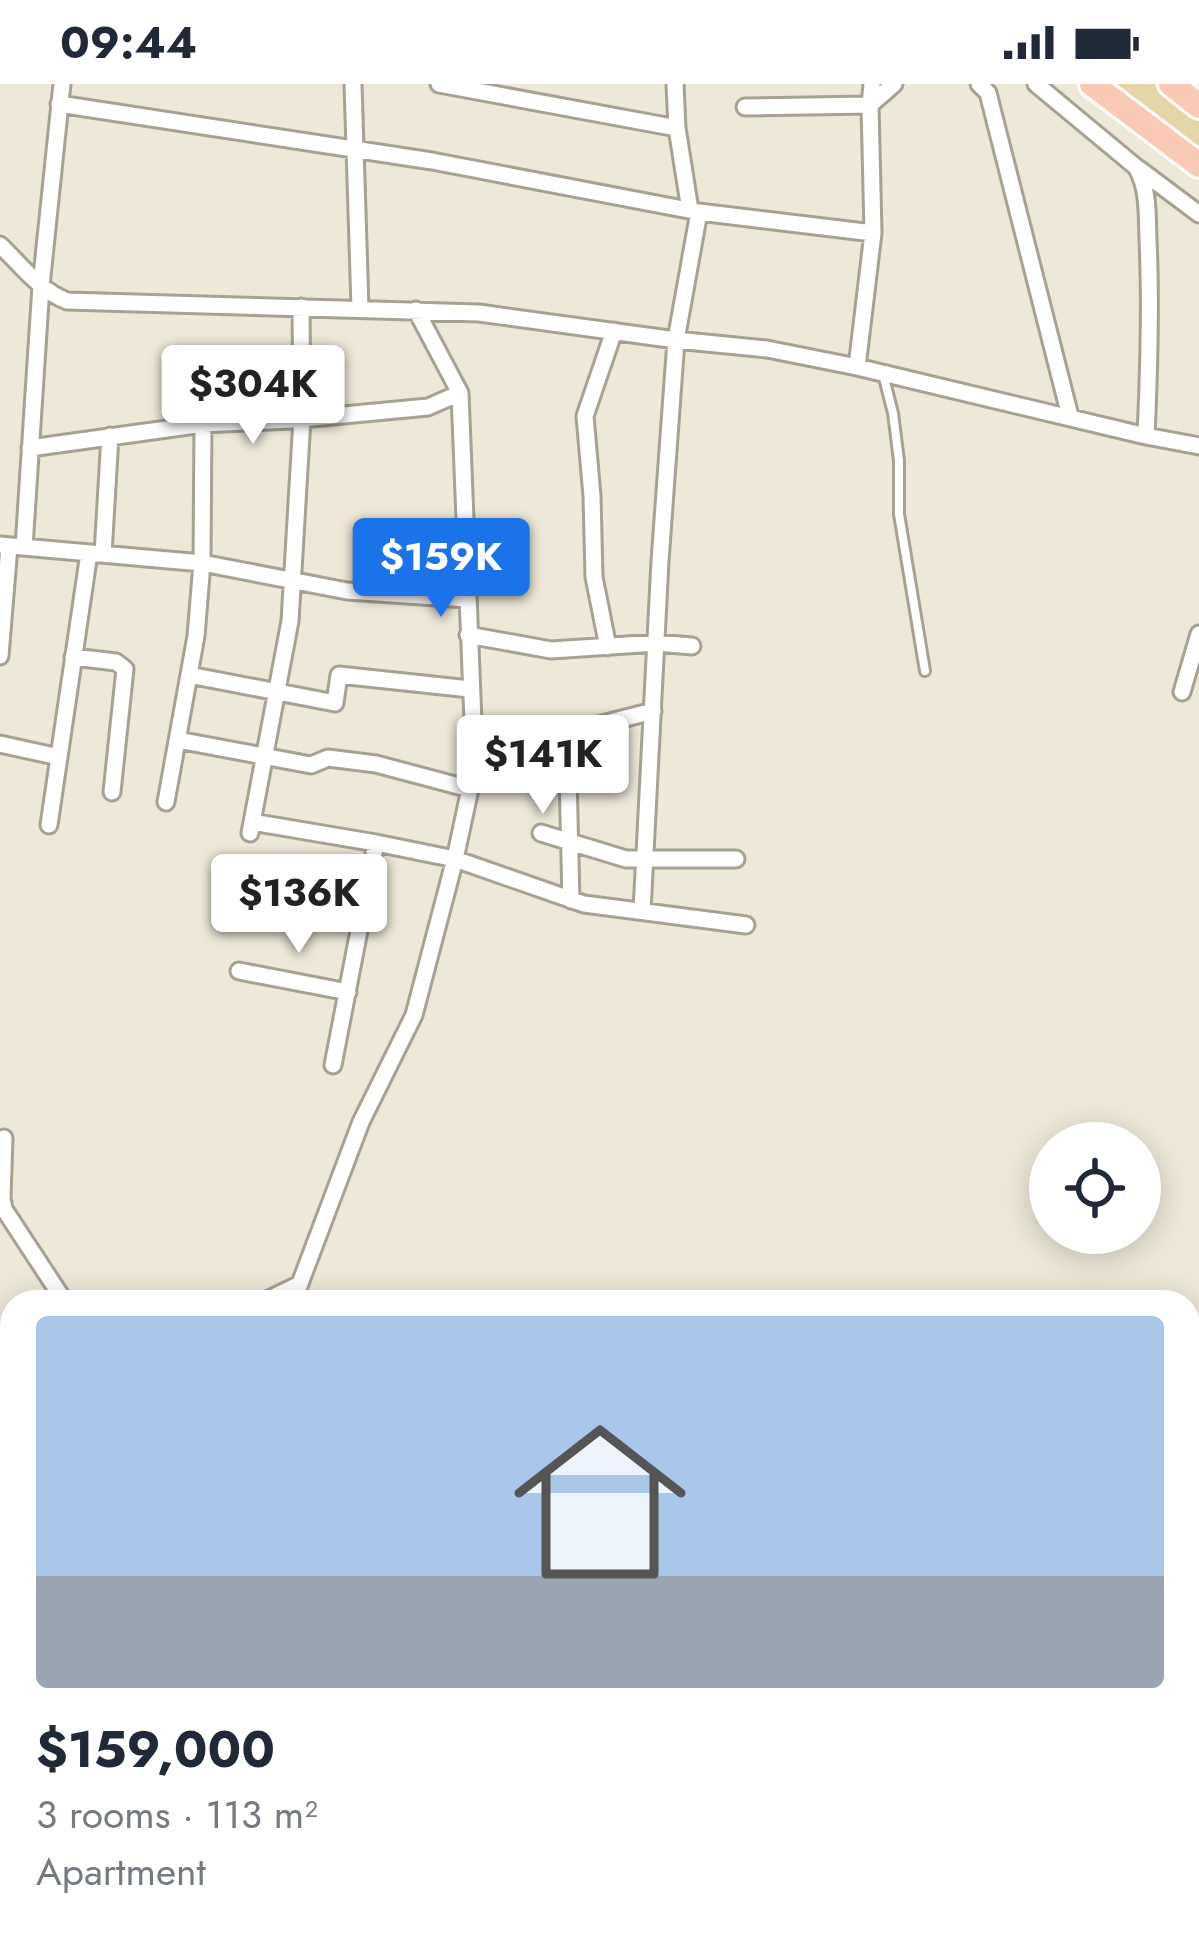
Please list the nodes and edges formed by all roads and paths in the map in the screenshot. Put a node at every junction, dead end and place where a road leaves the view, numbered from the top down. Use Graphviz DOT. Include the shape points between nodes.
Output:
graph roads {
  1 [pos="62,84"];
  2 [pos="353,84"];
  3 [pos="439,84"];
  4 [pos="675,84"];
  5 [pos="872,84"];
  6 [pos="894,84"];
  7 [pos="979,84"];
  8 [pos="1036,84"];
  9 [pos="1092,84"];
  10 [pos="1171,84"];
  11 [pos="59,104"];
  12 [pos="870,105"];
  13 [pos="1199,106"];
  14 [pos="746,107"];
  15 [pos="677,128"];
  16 [pos="357,151"];
  17 [pos="1199,165"];
  18 [pos="1136,167"];
  19 [pos="694,211"];
  20 [pos="1199,214"];
  21 [pos="873,233"];
  22 [pos="0,245"];
  23 [pos="40,286"];
  24 [pos="301,307"];
  25 [pos="361,308"];
  26 [pos="416,310"];
  27 [pos="614,331"];
  28 [pos="676,340"];
  29 [pos="856,367"];
  30 [pos="882,373"];
  31 [pos="460,393"];
  32 [pos="1070,416"];
  33 [pos="302,419"];
  34 [pos="203,424"];
  35 [pos="110,436"];
  36 [pos="1145,436"];
  37 [pos="1199,446"];
  38 [pos="30,448"];
  39 [pos="11,546"];
  40 [pos="96,553"];
  41 [pos="202,563"];
  42 [pos="293,583"];
  43 [pos="466,599"];
  44 [pos="1199,634"];
  45 [pos="467,635"];
  46 [pos="657,643"];
  47 [pos="692,646"];
  48 [pos="608,647"];
  49 [pos="0,656"];
  50 [pos="73,657"];
  51 [pos="925,671"];
  52 [pos="189,675"];
  53 [pos="470,688"];
  54 [pos="276,691"];
  55 [pos="1182,692"];
  56 [pos="653,711"];
  57 [pos="567,734"];
  58 [pos="178,740"];
  59 [pos="0,744"];
  60 [pos="473,747"];
  61 [pos="264,756"];
  62 [pos="58,758"];
  63 [pos="470,789"];
  64 [pos="112,792"];
  65 [pos="166,802"];
  66 [pos="49,825"];
  67 [pos="541,833"];
  68 [pos="569,842"];
  69 [pos="376,843"];
  70 [pos="736,859"];
  71 [pos="454,860"];
  72 [pos="645,861"];
  73 [pos="571,900"];
  74 [pos="247,902"];
  75 [pos="642,911"];
  76 [pos="363,920"];
  77 [pos="746,925"];
  78 [pos="239,971"];
  79 [pos="348,992"];
  80 [pos="333,1065"];
  81 [pos="4,1138"];
  82 [pos="2,1210"];
  83 [pos="298,1285"];
  84 [pos="57,1290"];
  85 [pos="288,1290"];
  86 [pos="297,1290"];
  1 -- 11 [label="street"];
  2 -- 16 [label="street"];
  3 -- 15 [label="street"];
  4 -- 15 [label="street"];
  5 -- 12 [label="street"];
  6 -- 12 [label="street"];
  7 -- 32 [label="street" via="988,93"];
  8 -- 18 [label="street"];
  9 -- 17 [label="highway"];
  10 -- 13 [label="highway"];
  11 -- 16 [label="street"];
  11 -- 23 [label="street"];
  12 -- 14 [label="street"];
  12 -- 21 [label="street"];
  15 -- 19 [label="street"];
  16 -- 19 [label="street"];
  16 -- 25 [label="street"];
  18 -- 20 [label="street"];
  18 -- 36 [label="street" via="1147,206 1150,293"];
  19 -- 21 [label="street"];
  19 -- 28 [label="street"];
  21 -- 29 [label="street"];
  22 -- 23 [label="street"];
  23 -- 24 [label="street" via="67,301"];
  23 -- 38 [label="street"];
  24 -- 25 [label="street"];
  24 -- 33 [label="street"];
  25 -- 26 [label="street"];
  26 -- 27 [label="street"];
  26 -- 31 [label="street"];
  27 -- 28 [label="street"];
  27 -- 48 [label="street" via="585,416 594,577"];
  28 -- 29 [label="street"];
  28 -- 46 [label="street"];
  29 -- 30 [label="street"];
  30 -- 32 [label="street"];
  30 -- 51 [label="lane"];
  31 -- 33 [label="street" via="428,407"];
  31 -- 43 [label="street"];
  32 -- 36 [label="street"];
  33 -- 34 [label="street"];
  33 -- 42 [label="street"];
  34 -- 35 [label="street"];
  34 -- 41 [label="street"];
  35 -- 38 [label="street"];
  35 -- 40 [label="street"];
  36 -- 37 [label="street"];
  38 -- 39 [label="street"];
  39 -- 40 [label="street"];
  39 -- 49 [label="street"];
  40 -- 41 [label="street"];
  40 -- 50 [label="street"];
  41 -- 42 [label="street"];
  41 -- 52 [label="street"];
  42 -- 43 [label="street"];
  42 -- 54 [label="street"];
  43 -- 45 [label="street"];
  44 -- 55 [label="street"];
  45 -- 48 [label="street" via="551,650"];
  45 -- 53 [label="street"];
  46 -- 47 [label="street"];
  46 -- 48 [label="street"];
  46 -- 56 [label="street"];
  50 -- 62 [label="street"];
  50 -- 64 [label="street" via="116,662 127,675"];
  52 -- 54 [label="street"];
  52 -- 58 [label="street"];
  53 -- 54 [label="street" via="339,675 335,703"];
  53 -- 60 [label="street"];
  54 -- 61 [label="street"];
  56 -- 57 [label="street"];
  56 -- 72 [label="street"];
  57 -- 60 [label="street"];
  57 -- 68 [label="street"];
  58 -- 61 [label="street"];
  58 -- 65 [label="street"];
  59 -- 62 [label="street"];
  60 -- 63 [label="street"];
  61 -- 63 [label="street" via="376,764"];
  61 -- 69 [label="street" via="251,828"];
  62 -- 66 [label="street"];
  63 -- 71 [label="street"];
  67 -- 68 [label="street"];
  68 -- 72 [label="street"];
  68 -- 73 [label="street"];
  69 -- 71 [label="street"];
  69 -- 76 [label="street"];
  70 -- 72 [label="street"];
  71 -- 73 [label="street"];
  71 -- 83 [label="street" via="414,1015 361,1122"];
  72 -- 75 [label="street"];
  73 -- 75 [label="street"];
  74 -- 76 [label="street"];
  75 -- 77 [label="street"];
  76 -- 79 [label="street"];
  78 -- 79 [label="street"];
  79 -- 80 [label="street"];
  81 -- 82 [label="street"];
  82 -- 84 [label="street"];
  83 -- 85 [label="street"];
  83 -- 86 [label="street"];
}
